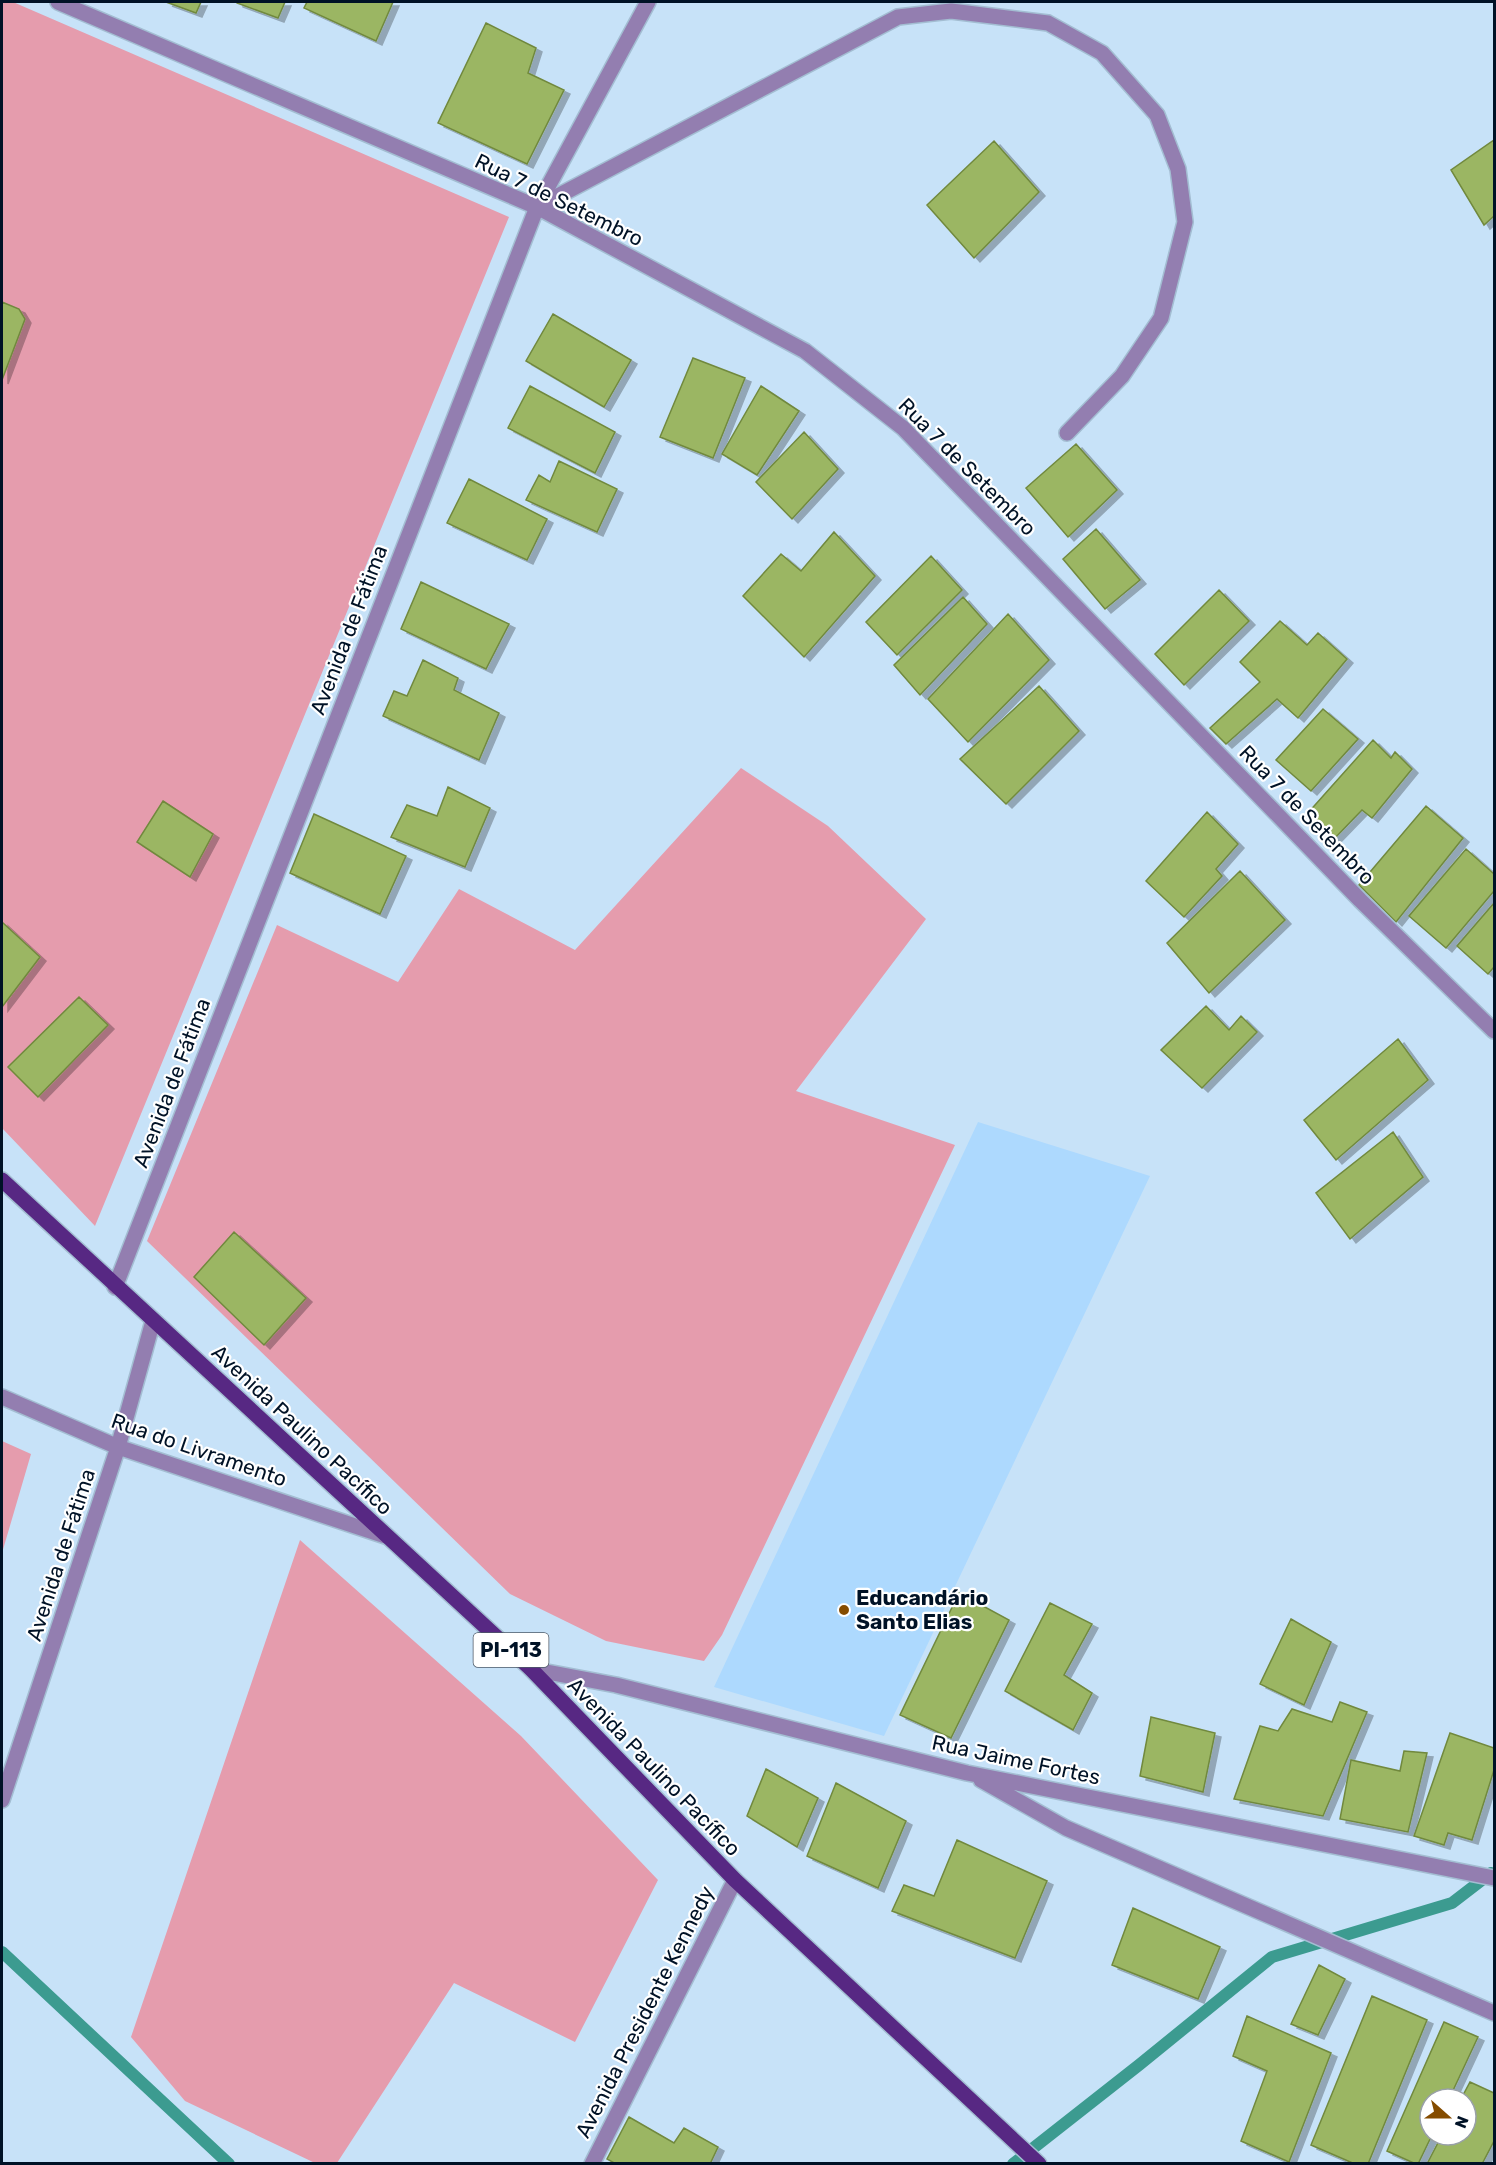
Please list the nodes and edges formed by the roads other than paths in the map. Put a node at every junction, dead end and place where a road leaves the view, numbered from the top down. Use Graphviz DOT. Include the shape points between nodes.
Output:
graph roads {
  1 [pos="58,2"];
  2 [pos="648,2"];
  3 [pos="537,207"];
  4 [pos="1067,433"];
  5 [pos="1494,1031"];
  6 [pos="2,1180"];
  7 [pos="115,1287"];
  8 [pos="153,1321"];
  9 [pos="2,1398"];
  10 [pos="118,1447"];
  11 [pos="385,1536"];
  12 [pos="531,1669"];
  13 [pos="967,1773"];
  14 [pos="2,1800"];
  15 [pos="1494,1878"];
  16 [pos="735,1880"];
  17 [pos="1494,2013"];
  18 [pos="592,2163"];
  19 [pos="1038,2163"];
  1 -- 3 [label="street, Rua 7 de Setembro"];
  2 -- 3 [label="street, Avenida de Fátima"];
  3 -- 4 [label="street" via="898,17 951,11 1048,23 1102,53 1157,115 1178,169 1185,222 1161,318 1122,376"];
  3 -- 5 [label="street, Rua 7 de Setembro" via="805,351 903,428 1360,900"];
  3 -- 7 [label="street, Avenida de Fátima"];
  6 -- 7 [label="main road, Avenida Paulino Pacífico / PI-113"];
  7 -- 8 [label="main road, Avenida Paulino Pacífico / PI-113"];
  8 -- 10 [label="street, Avenida de Fátima"];
  8 -- 11 [label="main road, Avenida Paulino Pacífico / PI-113"];
  9 -- 10 [label="street, Rua do Livramento"];
  10 -- 11 [label="street, Rua do Livramento"];
  10 -- 14 [label="street, Avenida de Fátima"];
  11 -- 12 [label="main road, Avenida Paulino Pacífico / PI-113"];
  12 -- 13 [label="street, Rua Jaime Fortes" via="616,1685"];
  12 -- 16 [label="main road, Avenida Paulino Pacífico / PI-113"];
  13 -- 15 [label="street, Rua Jaime Fortes"];
  13 -- 17 [label="street" via="1066,1828"];
  16 -- 18 [label="street, Avenida Presidente Kennedy"];
  16 -- 19 [label="main road, Avenida Paulino Pacífico / PI-113"];
}
